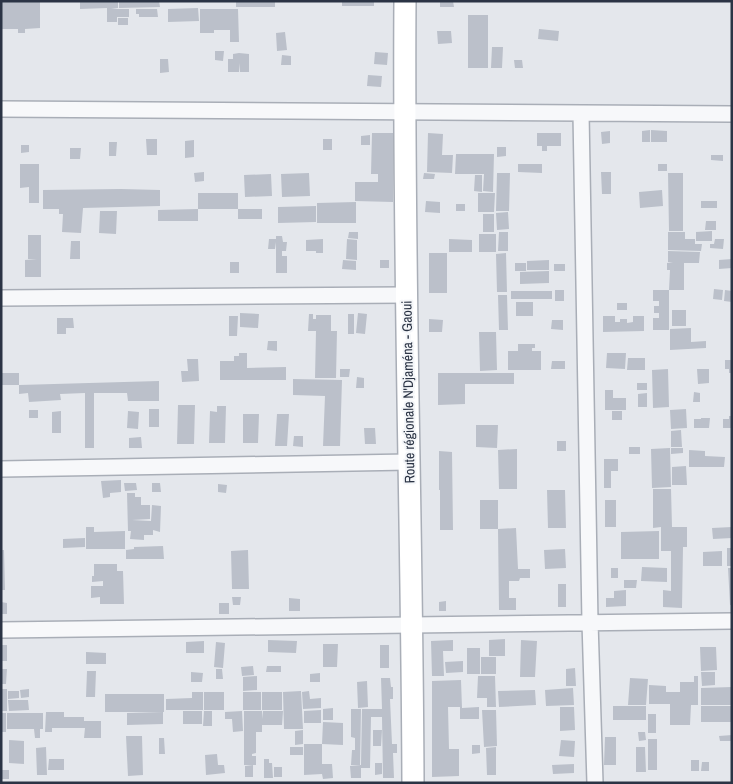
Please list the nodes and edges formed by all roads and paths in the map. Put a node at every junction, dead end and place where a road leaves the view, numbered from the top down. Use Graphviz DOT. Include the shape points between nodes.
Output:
graph roads {
  1 [pos="404,1"];
  2 [pos="1,109"];
  3 [pos="581,112"];
  4 [pos="404,113"];
  5 [pos="732,114"];
  6 [pos="406,295"];
  7 [pos="1,298"];
  8 [pos="410,462"];
  9 [pos="1,469"];
  10 [pos="732,621"];
  11 [pos="590,622"];
  12 [pos="412,624"];
  13 [pos="1,630"];
  14 [pos="413,783"];
  15 [pos="595,783"];
  1 -- 4 [label="street, Route régionale N'Djaména - Gaoui"];
  2 -- 4 [label="street"];
  3 -- 4 [label="street"];
  3 -- 5 [label="street"];
  3 -- 11 [label="street"];
  4 -- 6 [label="street, Route régionale N'Djaména - Gaoui"];
  6 -- 7 [label="street"];
  6 -- 8 [label="street, Route régionale N'Djaména - Gaoui"];
  8 -- 9 [label="street"];
  8 -- 12 [label="street, Route régionale N'Djaména - Gaoui"];
  10 -- 11 [label="street"];
  11 -- 12 [label="street"];
  11 -- 15 [label="street"];
  12 -- 13 [label="street"];
  12 -- 14 [label="street, Route régionale N'Djaména - Gaoui"];
}
